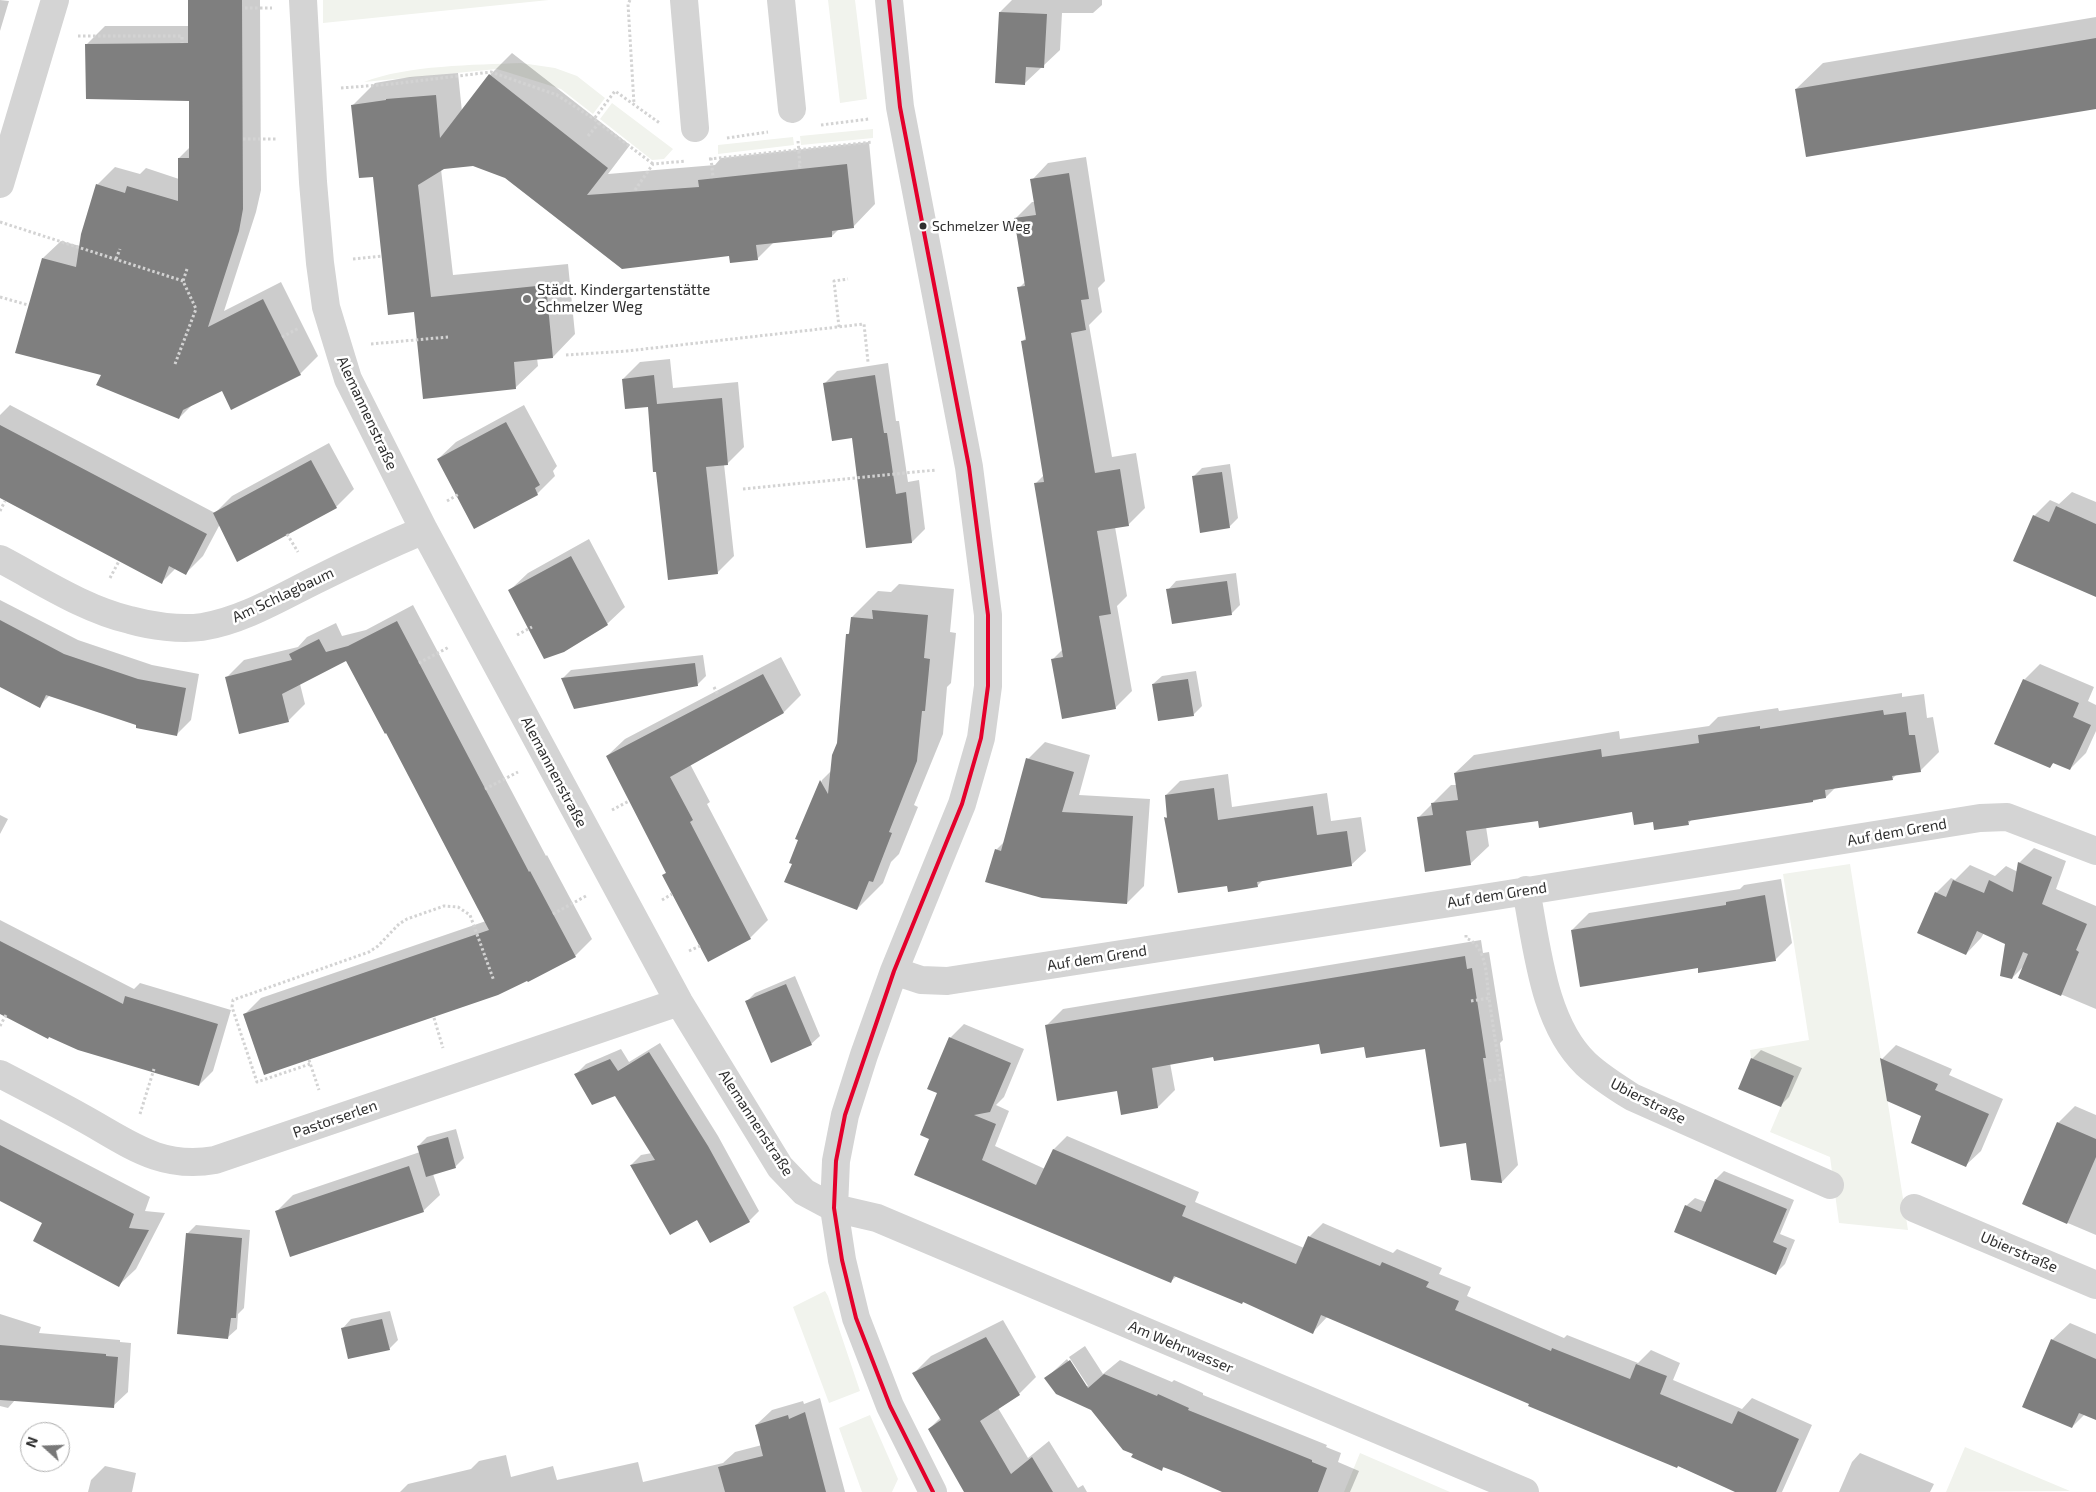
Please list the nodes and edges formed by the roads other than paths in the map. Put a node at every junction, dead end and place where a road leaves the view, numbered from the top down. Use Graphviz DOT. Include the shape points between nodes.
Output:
graph roads {
  1 [pos="55,0"];
  2 [pos="303,0"];
  3 [pos="684,0"];
  4 [pos="781,0"];
  5 [pos="889,0"];
  6 [pos="792,109"];
  7 [pos="695,128"];
  8 [pos="0,184"];
  9 [pos="424,530"];
  10 [pos="0,559"];
  11 [pos="2096,851"];
  12 [pos="1526,890"];
  13 [pos="894,971"];
  14 [pos="679,1002"];
  15 [pos="0,1074"];
  16 [pos="1830,1185"];
  17 [pos="834,1208"];
  18 [pos="1914,1208"];
  19 [pos="2096,1285"];
  20 [pos="933,1492"];
  21 [pos="1525,1492"];
  1 -- 8 [label="street"];
  2 -- 9 [label="street, Alemannenstraße" via="320,263 326,307 348,379"];
  3 -- 7 [label="street"];
  4 -- 6 [label="street"];
  5 -- 13 [label="street" via="900,107 969,467 988,615 986,711 981,738 962,804"];
  9 -- 10 [label="street, Am Schlagbaum" via="272,602 227,621 200,627 152,624 95,609"];
  9 -- 14 [label="street, Alemannenstraße"];
  11 -- 12 [label="street, Auf dem Grend" via="2007,816"];
  12 -- 13 [label="street, Auf dem Grend" via="948,981 921,980"];
  12 -- 16 [label="street, Ubierstraße" via="1546,991 1558,1026 1585,1063 1632,1097"];
  13 -- 17 [label="street" via="845,1115 836,1161"];
  14 -- 15 [label="street, Pastorserlen" via="196,1164 139,1151"];
  14 -- 17 [label="street, Alemannenstraße" via="780,1166 804,1192"];
  17 -- 20 [label="street" via="856,1318 890,1406"];
  17 -- 21 [label="street, Am Wehrwasser" via="877,1218"];
  18 -- 19 [label="street, Ubierstraße"];
}
